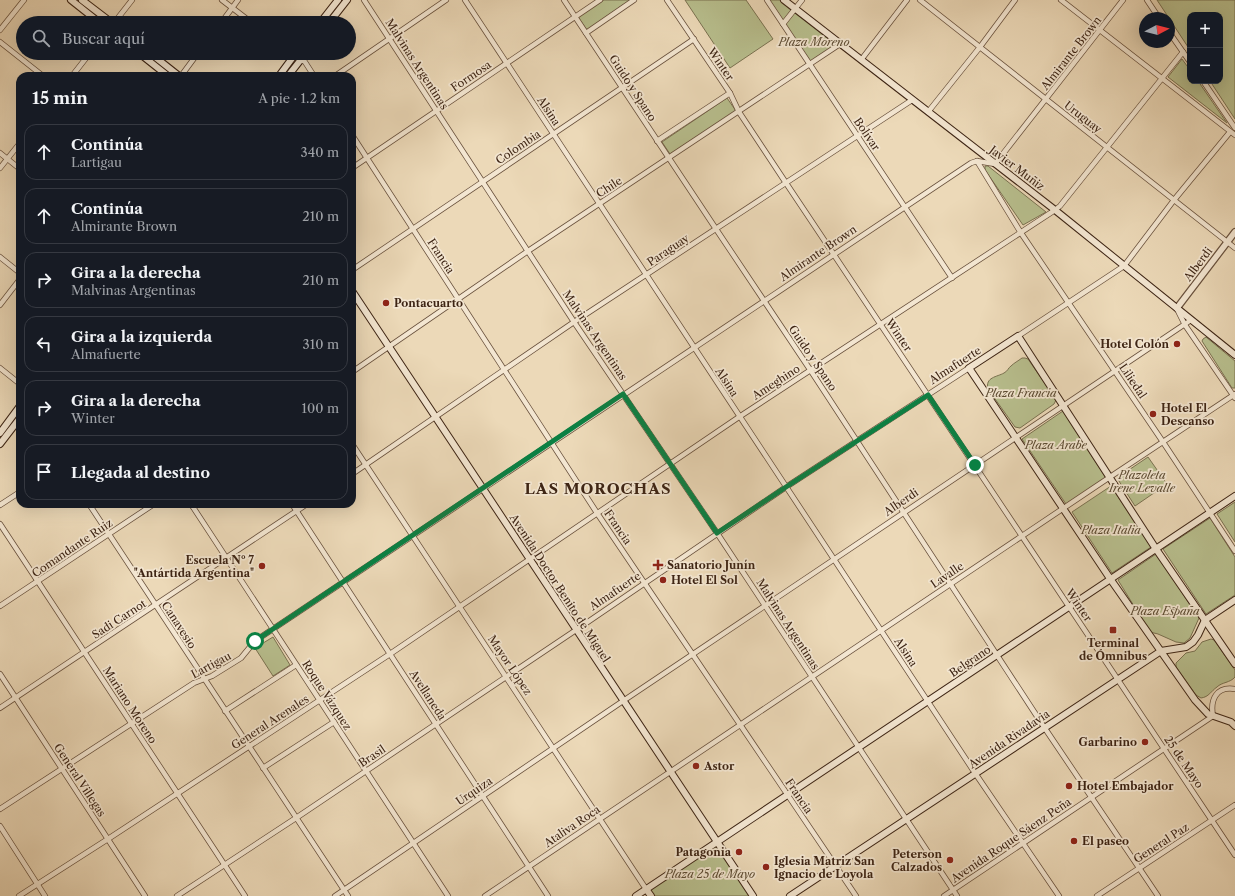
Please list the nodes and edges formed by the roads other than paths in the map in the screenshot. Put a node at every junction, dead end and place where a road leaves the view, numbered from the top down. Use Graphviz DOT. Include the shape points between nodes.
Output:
graph roads {
  1 [pos="24,0"];
  2 [pos="71,0"];
  3 [pos="82,0"];
  4 [pos="132,0"];
  5 [pos="222,0"];
  6 [pos="238,0"];
  7 [pos="338,0"];
  8 [pos="348,0"];
  9 [pos="364,0"];
  10 [pos="446,0"];
  11 [pos="465,0"];
  12 [pos="564,0"];
  13 [pos="600,0"];
  14 [pos="634,0"];
  15 [pos="667,0"];
  16 [pos="767,0"];
  17 [pos="784,0"];
  18 [pos="802,0"];
  19 [pos="907,0"];
  20 [pos="920,0"];
  21 [pos="1015,0"];
  22 [pos="1061,0"];
  23 [pos="1123,0"];
  24 [pos="1147,0"];
  25 [pos="232,8"];
  26 [pos="795,9"];
  27 [pos="1155,12"];
  28 [pos="91,16"];
  29 [pos="104,16"];
  30 [pos="119,16"];
  31 [pos="226,16"];
  32 [pos="243,16"];
  33 [pos="325,16"];
  34 [pos="335,16"];
  35 [pos="575,16"];
  36 [pos="783,24"];
  37 [pos="0,30"];
  38 [pos="1100,30"];
  39 [pos="586,33"];
  40 [pos="390,39"];
  41 [pos="694,39"];
  42 [pos="1175,41"];
  43 [pos="0,42"];
  44 [pos="840,44"];
  45 [pos="980,47"];
  46 [pos="1183,52"];
  47 [pos="16,55"];
  48 [pos="1187,58"];
  49 [pos="23,60"];
  50 [pos="85,60"];
  51 [pos="148,60"];
  52 [pos="159,60"];
  53 [pos="193,60"];
  54 [pos="290,60"];
  55 [pos="300,60"];
  56 [pos="302,60"];
  57 [pos="861,60"];
  58 [pos="506,63"];
  59 [pos="810,64"];
  60 [pos="38,72"];
  61 [pos="75,72"];
  62 [pos="163,72"];
  63 [pos="175,72"];
  64 [pos="183,72"];
  65 [pos="282,72"];
  66 [pos="291,72"];
  67 [pos="311,72"];
  68 [pos="341,72"];
  69 [pos="1162,78"];
  70 [pos="1205,84"];
  71 [pos="622,88"];
  72 [pos="730,93"];
  73 [pos="1046,99"];
  74 [pos="912,100"];
  75 [pos="437,110"];
  76 [pos="739,112"];
  77 [pos="928,112"];
  78 [pos="1235,128"];
  79 [pos="1230,132"];
  80 [pos="553,134"];
  81 [pos="1235,135"];
  82 [pos="857,136"];
  83 [pos="356,141"];
  84 [pos="657,141"];
  85 [pos="1106,147"];
  86 [pos="16,148"];
  87 [pos="0,153"];
  88 [pos="367,158"];
  89 [pos="669,158"];
  90 [pos="7,159"];
  91 [pos="977,161"];
  92 [pos="994,164"];
  93 [pos="356,165"];
  94 [pos="16,166"];
  95 [pos="0,168"];
  96 [pos="483,181"];
  97 [pos="786,183"];
  98 [pos="1174,200"];
  99 [pos="599,204"];
  100 [pos="904,207"];
  101 [pos="1055,210"];
  102 [pos="413,229"];
  103 [pos="716,229"];
  104 [pos="1235,232"];
  105 [pos="1021,233"];
  106 [pos="1227,242"];
  107 [pos="1235,248"];
  108 [pos="528,251"];
  109 [pos="833,254"];
  110 [pos="0,257"];
  111 [pos="1124,266"];
  112 [pos="356,267"];
  113 [pos="16,270"];
  114 [pos="646,275"];
  115 [pos="952,278"];
  116 [pos="16,284"];
  117 [pos="356,297"];
  118 [pos="459,299"];
  119 [pos="764,300"];
  120 [pos="1068,303"];
  121 [pos="0,305"];
  122 [pos="1177,308"];
  123 [pos="1191,320"];
  124 [pos="574,322"];
  125 [pos="881,325"];
  126 [pos="1185,325"];
  127 [pos="1018,336"];
  128 [pos="694,347"];
  129 [pos="389,348"];
  130 [pos="1235,355"];
  131 [pos="0,368"];
  132 [pos="969,368"];
  133 [pos="356,369"];
  134 [pos="505,370"];
  135 [pos="811,371"];
  136 [pos="1115,371"];
  137 [pos="16,381"];
  138 [pos="623,394"];
  139 [pos="928,395"];
  140 [pos="1234,396"];
  141 [pos="1064,405"];
  142 [pos="16,411"];
  143 [pos="436,417"];
  144 [pos="740,417"];
  145 [pos="16,423"];
  146 [pos="0,433"];
  147 [pos="1016,438"];
  148 [pos="857,440"];
  149 [pos="552,442"];
  150 [pos="1163,442"];
  151 [pos="0,444"];
  152 [pos="356,450"];
  153 [pos="670,464"];
  154 [pos="366,465"];
  155 [pos="975,465"];
  156 [pos="356,471"];
  157 [pos="1110,477"];
  158 [pos="786,487"];
  159 [pos="482,488"];
  160 [pos="16,495"];
  161 [pos="1235,496"];
  162 [pos="0,505"];
  163 [pos="93,508"];
  164 [pos="148,508"];
  165 [pos="194,508"];
  166 [pos="294,508"];
  167 [pos="301,508"];
  168 [pos="1063,508"];
  169 [pos="296,511"];
  170 [pos="904,512"];
  171 [pos="597,513"];
  172 [pos="1210,513"];
  173 [pos="0,524"];
  174 [pos="717,533"];
  175 [pos="109,534"];
  176 [pos="1022,535"];
  177 [pos="412,536"];
  178 [pos="1156,549"];
  179 [pos="1235,551"];
  180 [pos="226,558"];
  181 [pos="834,559"];
  182 [pos="530,560"];
  183 [pos="1111,580"];
  184 [pos="38,581"];
  185 [pos="343,582"];
  186 [pos="644,583"];
  187 [pos="951,583"];
  188 [pos="1235,600"];
  189 [pos="156,605"];
  190 [pos="765,605"];
  191 [pos="0,606"];
  192 [pos="460,607"];
  193 [pos="1070,607"];
  194 [pos="1205,620"];
  195 [pos="273,629"];
  196 [pos="576,630"];
  197 [pos="880,630"];
  198 [pos="85,652"];
  199 [pos="1161,652"];
  200 [pos="390,654"];
  201 [pos="692,654"];
  202 [pos="997,655"];
  203 [pos="1235,664"];
  204 [pos="296,665"];
  205 [pos="0,674"];
  206 [pos="812,676"];
  207 [pos="506,677"];
  208 [pos="1118,679"];
  209 [pos="204,680"];
  210 [pos="1235,689"];
  211 [pos="16,698"];
  212 [pos="320,700"];
  213 [pos="623,701"];
  214 [pos="927,702"];
  215 [pos="0,708"];
  216 [pos="225,711"];
  217 [pos="1213,716"];
  218 [pos="334,722"];
  219 [pos="132,724"];
  220 [pos="436,724"];
  221 [pos="740,724"];
  222 [pos="1235,726"];
  223 [pos="1044,727"];
  224 [pos="249,747"];
  225 [pos="858,747"];
  226 [pos="553,748"];
  227 [pos="1164,749"];
  228 [pos="263,768"];
  229 [pos="62,769"];
  230 [pos="366,771"];
  231 [pos="669,771"];
  232 [pos="975,774"];
  233 [pos="178,794"];
  234 [pos="788,794"];
  235 [pos="483,796"];
  236 [pos="1092,797"];
  237 [pos="1235,805"];
  238 [pos="0,808"];
  239 [pos="296,818"];
  240 [pos="600,818"];
  241 [pos="906,819"];
  242 [pos="1212,820"];
  243 [pos="0,826"];
  244 [pos="108,839"];
  245 [pos="716,842"];
  246 [pos="414,843"];
  247 [pos="1023,843"];
  248 [pos="1235,855"];
  249 [pos="225,865"];
  250 [pos="836,865"];
  251 [pos="529,866"];
  252 [pos="1139,868"];
  253 [pos="38,884"];
  254 [pos="646,889"];
  255 [pos="344,890"];
  256 [pos="953,890"];
  257 [pos="19,896"];
  258 [pos="45,896"];
  259 [pos="145,896"];
  260 [pos="177,896"];
  261 [pos="245,896"];
  262 [pos="335,896"];
  263 [pos="348,896"];
  264 [pos="448,896"];
  265 [pos="485,896"];
  266 [pos="548,896"];
  267 [pos="636,896"];
  268 [pos="651,896"];
  269 [pos="753,896"];
  270 [pos="790,896"];
  271 [pos="856,896"];
  272 [pos="944,896"];
  273 [pos="957,896"];
  274 [pos="1059,896"];
  275 [pos="1097,896"];
  276 [pos="1158,896"];
  1 -- 37 [label="street"];
  2 -- 28 [label="main road"];
  3 -- 29 [label="main road"];
  4 -- 30 [label="street"];
  5 -- 25 [label="street"];
  6 -- 25 [label="street"];
  7 -- 33 [label="main road"];
  8 -- 34 [label="main road"];
  9 -- 40 [label="street, Malvinas Argentinas"];
  10 -- 40 [label="street"];
  11 -- 58 [label="street, Alsina"];
  12 -- 35 [label="street, Guido y Spano"];
  13 -- 35 [label="street, Formosa"];
  14 -- 39 [label="street"];
  15 -- 41 [label="street, Winter"];
  16 -- 36 [label="street, Bolívar"];
  17 -- 26 [label="main road, Javier Muñiz"];
  18 -- 26 [label="street"];
  19 -- 57 [label="street"];
  20 -- 45 [label="street, Uruguay"];
  21 -- 45 [label="street"];
  22 -- 38 [label="street"];
  23 -- 38 [label="street, Almirante Brown"];
  24 -- 27 [label="street"];
  25 -- 31 [label="street"];
  25 -- 32 [label="street"];
  26 -- 36 [label="street"];
  26 -- 44 [label="main road, Javier Muñiz"];
  35 -- 39 [label="street, Guido y Spano"];
  35 -- 58 [label="street, Formosa"];
  36 -- 59 [label="street, Bolívar"];
  38 -- 69 [label="street"];
  38 -- 73 [label="street, Almirante Brown"];
  39 -- 71 [label="street, Guido y Spano"];
  40 -- 68 [label="street"];
  40 -- 75 [label="street, Malvinas Argentinas"];
  41 -- 71 [label="street, Colombia"];
  41 -- 72 [label="street, Winter"];
  42 -- 46 [label="street"];
  43 -- 47 [label="street"];
  44 -- 57 [label="main road, Javier Muñiz"];
  44 -- 59 [label="street, Chile"];
  45 -- 73 [label="street, Uruguay"];
  45 -- 77 [label="street"];
  46 -- 48 [label="street"];
  46 -- 69 [label="street, Ameghino"];
  49 -- 60 [label="street"];
  50 -- 61 [label="street"];
  51 -- 62 [label="main road"];
  52 -- 63 [label="main road"];
  53 -- 64 [label="street"];
  54 -- 65 [label="main road"];
  55 -- 66 [label="main road"];
  56 -- 67 [label="street"];
  57 -- 74 [label="main road, Javier Muñiz"];
  58 -- 75 [label="street, Formosa"];
  58 -- 80 [label="street, Alsina"];
  59 -- 76 [label="street, Chile"];
  59 -- 82 [label="street, Bolívar"];
  69 -- 79 [label="street"];
  69 -- 85 [label="street, Ameghino"];
  70 -- 78 [label="street"];
  71 -- 80 [label="street, Colombia"];
  71 -- 84 [label="street, Guido y Spano"];
  72 -- 76 [label="street, Winter"];
  72 -- 84 [label="street"];
  73 -- 85 [label="street, Uruguay"];
  73 -- 92 [label="street, Almirante Brown"];
  74 -- 77 [label="main road, Javier Muñiz"];
  74 -- 82 [label="street, Paraguay"];
  75 -- 88 [label="street, Formosa"];
  75 -- 96 [label="street, Malvinas Argentinas"];
  76 -- 89 [label="street, Chile"];
  76 -- 97 [label="street, Winter"];
  77 -- 92 [label="main road, Javier Muñiz"];
  79 -- 81 [label="street"];
  79 -- 98 [label="street, Almafuerte"];
  80 -- 96 [label="street, Colombia"];
  80 -- 99 [label="street, Alsina"];
  82 -- 97 [label="street, Paraguay"];
  82 -- 100 [label="street, Bolívar"];
  83 -- 88 [label="street, Francia"];
  84 -- 89 [label="street, Guido y Spano"];
  85 -- 98 [label="street, Uruguay"];
  85 -- 101 [label="street, Ameghino"];
  86 -- 90 [label="street"];
  87 -- 90 [label="street"];
  88 -- 93 [label="street, Formosa"];
  88 -- 102 [label="street, Francia"];
  89 -- 99 [label="street, Chile"];
  89 -- 103 [label="street, Guido y Spano"];
  90 -- 94 [label="street"];
  90 -- 95 [label="street"];
  91 -- 92 [label="street"];
  91 -- 100 [label="street, Almirante Brown"];
  91 -- 105 [label="street, Liliedal"];
  92 -- 101 [label="main road, Javier Muñiz"];
  96 -- 102 [label="street, Colombia"];
  96 -- 108 [label="street, Malvinas Argentinas"];
  97 -- 103 [label="street, Paraguay"];
  97 -- 109 [label="street, Winter"];
  98 -- 106 [label="street, Uruguay"];
  98 -- 111 [label="street, Almafuerte"];
  99 -- 108 [label="street, Chile"];
  99 -- 114 [label="street, Alsina"];
  100 -- 109 [label="street, Almirante Brown"];
  100 -- 115 [label="street, Bolívar"];
  101 -- 105 [label="street, Ameghino"];
  101 -- 111 [label="main road, Javier Muñiz"];
  102 -- 112 [label="street, Colombia"];
  102 -- 118 [label="street, Francia"];
  103 -- 114 [label="street, Paraguay"];
  103 -- 119 [label="street, Guido y Spano"];
  104 -- 106 [label="street, Alberdi"];
  105 -- 115 [label="street, Ameghino"];
  105 -- 120 [label="street, Liliedal"];
  106 -- 107 [label="street, Uruguay"];
  106 -- 122 [label="street, Alberdi"];
  108 -- 118 [label="street, Chile"];
  108 -- 124 [label="street, Malvinas Argentinas"];
  109 -- 119 [label="street, Almirante Brown"];
  109 -- 125 [label="street, Winter"];
  110 -- 113 [label="street"];
  111 -- 120 [label="street, Almafuerte"];
  111 -- 122 [label="main road, Javier Muñiz"];
  114 -- 124 [label="street, Paraguay"];
  114 -- 128 [label="street, Alsina"];
  115 -- 125 [label="street, Ameghino"];
  116 -- 121 [label="street"];
  117 -- 129 [label="main road, Avenida Doctor Benito de Miguel"];
  118 -- 129 [label="street, Chile"];
  118 -- 134 [label="street, Francia"];
  119 -- 128 [label="street, Almirante Brown"];
  119 -- 135 [label="street, Guido y Spano"];
  120 -- 127 [label="street, Almafuerte"];
  120 -- 136 [label="street, Liliedal"];
  122 -- 123 [label="main road, Javier Muñiz"];
  122 -- 126 [label="street"];
  123 -- 126 [label="street, Alberdi"];
  123 -- 130 [label="main road, Javier Muñiz"];
  124 -- 134 [label="street, Paraguay"];
  124 -- 138 [label="street, Malvinas Argentinas"];
  125 -- 135 [label="street, Ameghino"];
  125 -- 139 [label="street, Winter"];
  126 -- 136 [label="street, Alberdi"];
  126 -- 140 [label="street"];
  127 -- 132 [label="main road, Almafuerte"];
  127 -- 141 [label="main road"];
  128 -- 138 [label="street, Almirante Brown"];
  128 -- 144 [label="street, Alsina"];
  129 -- 133 [label="street"];
  129 -- 143 [label="main road, Avenida Doctor Benito de Miguel"];
  131 -- 137 [label="street"];
  132 -- 139 [label="street, Almafuerte"];
  132 -- 147 [label="main road"];
  134 -- 143 [label="street, Paraguay"];
  134 -- 149 [label="street, Francia"];
  135 -- 144 [label="street, Ameghino"];
  135 -- 148 [label="street, Guido y Spano"];
  136 -- 141 [label="street, Alberdi"];
  136 -- 150 [label="street, Liliedal"];
  138 -- 149 [label="street, Almirante Brown"];
  138 -- 153 [label="street, Malvinas Argentinas"];
  139 -- 148 [label="street, Almafuerte"];
  139 -- 155 [label="street, Winter"];
  140 -- 150 [label="street, Lavalle"];
  141 -- 147 [label="street, Alberdi"];
  141 -- 157 [label="main road"];
  142 -- 146 [label="main road"];
  143 -- 154 [label="street"];
  143 -- 159 [label="main road, Avenida Doctor Benito de Miguel"];
  144 -- 153 [label="street, Ameghino"];
  144 -- 158 [label="street, Alsina"];
  145 -- 151 [label="main road"];
  147 -- 155 [label="street, Alberdi"];
  147 -- 168 [label="main road"];
  148 -- 158 [label="street, Almafuerte"];
  148 -- 170 [label="street, Guido y Spano"];
  149 -- 159 [label="street, Almirante Brown"];
  149 -- 171 [label="street, Francia"];
  150 -- 157 [label="street, Lavalle"];
  150 -- 172 [label="street, Liliedal"];
  152 -- 154 [label="street, Mayor López"];
  153 -- 171 [label="street, Ameghino"];
  153 -- 174 [label="street, Malvinas Argentinas"];
  154 -- 156 [label="street"];
  154 -- 177 [label="street, Mayor López"];
  155 -- 170 [label="street, Alberdi"];
  155 -- 176 [label="street, Winter"];
  157 -- 168 [label="street, Lavalle"];
  157 -- 178 [label="main road"];
  158 -- 174 [label="street, Almafuerte"];
  158 -- 181 [label="street, Alsina"];
  159 -- 177 [label="street, Lartigau"];
  159 -- 182 [label="main road, Avenida Doctor Benito de Miguel"];
  160 -- 162 [label="street"];
  161 -- 172 [label="main road, Belgrano"];
  163 -- 175 [label="street, Canavesio"];
  164 -- 175 [label="street, Comandante Ruiz"];
  165 -- 180 [label="street, Roque Vázquez"];
  166 -- 169 [label="street, Avellaneda"];
  167 -- 169 [label="street, Sadi Carnot"];
  168 -- 176 [label="street, Lavalle"];
  168 -- 183 [label="main road"];
  169 -- 180 [label="street, Sadi Carnot"];
  169 -- 185 [label="street, Avellaneda"];
  170 -- 181 [label="street, Alberdi"];
  170 -- 187 [label="street, Guido y Spano"];
  171 -- 182 [label="street, Ameghino"];
  171 -- 186 [label="street, Francia"];
  172 -- 178 [label="main road, Belgrano"];
  172 -- 179 [label="street, Liliedal"];
  173 -- 184 [label="street, Mariano Moreno"];
  174 -- 186 [label="street, Almafuerte"];
  174 -- 190 [label="street, Malvinas Argentinas"];
  175 -- 184 [label="street, Comandante Ruiz"];
  175 -- 189 [label="street, Canavesio"];
  176 -- 187 [label="street, Lavalle"];
  176 -- 193 [label="street, Winter"];
  177 -- 185 [label="street, Lartigau"];
  177 -- 192 [label="street, Mayor López"];
  178 -- 183 [label="main road, Belgrano"];
  178 -- 194 [label="main road"];
  180 -- 189 [label="street, Sadi Carnot"];
  180 -- 195 [label="street, Roque Vázquez"];
  181 -- 190 [label="street, Alberdi"];
  181 -- 197 [label="street, Alsina"];
  182 -- 192 [label="street, General Arenales"];
  182 -- 196 [label="main road, Avenida Doctor Benito de Miguel"];
  183 -- 193 [label="main road, Belgrano"];
  183 -- 199 [label="main road"];
  184 -- 191 [label="street, Comandante Ruiz"];
  184 -- 198 [label="street, Mariano Moreno"];
  185 -- 195 [label="street, Lartigau"];
  185 -- 200 [label="street, Avellaneda"];
  186 -- 196 [label="street, Almafuerte"];
  186 -- 201 [label="street, Francia"];
  187 -- 197 [label="street, Lavalle"];
  187 -- 202 [label="street, Guido y Spano"];
  188 -- 194 [label="main road, Avenida Rivadavia"];
  189 -- 198 [label="street, Sadi Carnot"];
  189 -- 209 [label="street, Canavesio"];
  190 -- 201 [label="street, Alberdi"];
  190 -- 206 [label="street, Malvinas Argentinas"];
  192 -- 200 [label="street, General Arenales"];
  192 -- 207 [label="street, Mayor López"];
  193 -- 202 [label="main road, Belgrano"];
  193 -- 208 [label="street, Winter"];
  194 -- 199 [label="main road, Avenida Rivadavia" via="1198,635 1186,647"];
  194 -- 203 [label="main road"];
  195 -- 204 [label="street, Roque Vázquez"];
  195 -- 209 [label="street, Lartigau" via="253,643 241,658"];
  196 -- 207 [label="street, Brasil"];
  196 -- 213 [label="main road, Avenida Doctor Benito de Miguel"];
  197 -- 206 [label="street, Lavalle"];
  197 -- 214 [label="street, Alsina"];
  198 -- 211 [label="street, Sadi Carnot"];
  198 -- 219 [label="street, Mariano Moreno"];
  199 -- 208 [label="main road, Avenida Rivadavia"];
  199 -- 217 [label="main road" via="1203,710"];
  200 -- 212 [label="street, General Arenales"];
  200 -- 220 [label="street, Avellaneda"];
  201 -- 213 [label="street, Alberdi"];
  201 -- 221 [label="street, Francia"];
  202 -- 214 [label="main road, Belgrano"];
  202 -- 223 [label="street, Guido y Spano"];
  204 -- 212 [label="street, Roque Vázquez"];
  204 -- 216 [label="street"];
  205 -- 211 [label="street, General Villegas"];
  206 -- 221 [label="street, Lavalle"];
  206 -- 225 [label="street, Malvinas Argentinas"];
  207 -- 220 [label="street, Brasil"];
  207 -- 226 [label="street, Mayor López"];
  208 -- 223 [label="main road, Avenida Rivadavia"];
  208 -- 227 [label="street, 25 de Mayo"];
  209 -- 216 [label="street, Canavesio"];
  209 -- 219 [label="street, Lartigau" via="194,683"];
  210 -- 217 [label="street" via="1222,690 1215,696 1211,707"];
  211 -- 215 [label="street, Sadi Carnot"];
  211 -- 229 [label="street, General Villegas"];
  212 -- 218 [label="street, Roque Vázquez"];
  212 -- 224 [label="street, General Arenales"];
  213 -- 226 [label="street, Urquiza"];
  213 -- 231 [label="main road, Avenida Doctor Benito de Miguel"];
  214 -- 225 [label="main road, Belgrano"];
  214 -- 232 [label="street, Alsina"];
  216 -- 224 [label="street, Canavesio"];
  217 -- 222 [label="main road"];
  217 -- 227 [label="street, Avenida Roque Sáenz Peña"];
  218 -- 228 [label="street"];
  218 -- 230 [label="street, Roque Vázquez"];
  219 -- 229 [label="street, Lartigau"];
  219 -- 233 [label="street, Mariano Moreno"];
  220 -- 230 [label="street, Brasil"];
  220 -- 235 [label="street, Avellaneda"];
  221 -- 231 [label="street, Lavalle"];
  221 -- 234 [label="street, Francia"];
  223 -- 232 [label="main road, Avenida Rivadavia"];
  223 -- 236 [label="street, Guido y Spano"];
  224 -- 228 [label="street, Canavesio"];
  224 -- 233 [label="street, General Arenales"];
  225 -- 234 [label="main road, Belgrano"];
  225 -- 241 [label="street, Malvinas Argentinas"];
  226 -- 235 [label="street, Urquiza"];
  226 -- 240 [label="street, Mayor López"];
  227 -- 236 [label="street, Avenida Roque Sáenz Peña"];
  227 -- 242 [label="street, 25 de Mayo"];
  228 -- 239 [label="street, Canavesio"];
  229 -- 238 [label="street, Lartigau"];
  229 -- 244 [label="street, General Villegas"];
  230 -- 239 [label="street, Brasil"];
  230 -- 246 [label="street, Roque Vázquez"];
  231 -- 240 [label="street, Ataliva Roca"];
  231 -- 245 [label="main road, Avenida Doctor Benito de Miguel"];
  232 -- 241 [label="main road, Avenida Rivadavia"];
  232 -- 247 [label="street, Alsina"];
  233 -- 244 [label="street, General Arenales"];
  233 -- 249 [label="street, Mariano Moreno"];
  234 -- 245 [label="main road, Belgrano"];
  234 -- 250 [label="street, Francia"];
  235 -- 246 [label="street, Urquiza"];
  235 -- 251 [label="street, Avellaneda"];
  236 -- 247 [label="street, Avenida Roque Sáenz Peña"];
  236 -- 252 [label="street, Guido y Spano"];
  237 -- 242 [label="street, General Paz"];
  239 -- 249 [label="street, Brasil"];
  239 -- 255 [label="street, Canavesio"];
  240 -- 251 [label="street, Ataliva Roca"];
  240 -- 254 [label="street, Mayor López"];
  241 -- 250 [label="main road, Avenida Rivadavia"];
  241 -- 256 [label="street, Malvinas Argentinas"];
  242 -- 248 [label="street, 25 de Mayo"];
  242 -- 252 [label="street, General Paz"];
  243 -- 253 [label="street"];
  244 -- 253 [label="street, General Arenales"];
  244 -- 259 [label="street, General Villegas"];
  245 -- 254 [label="main road, Belgrano"];
  245 -- 269 [label="main road, Avenida Doctor Benito de Miguel"];
  246 -- 255 [label="street, Urquiza"];
  246 -- 264 [label="street, Roque Vázquez"];
  247 -- 256 [label="street, Avenida Roque Sáenz Peña"];
  247 -- 274 [label="street, Alsina"];
  249 -- 260 [label="street, Brasil"];
  249 -- 261 [label="street, Mariano Moreno"];
  250 -- 270 [label="main road, Avenida Rivadavia"];
  250 -- 271 [label="street, Francia"];
  251 -- 265 [label="street, Ataliva Roca"];
  251 -- 266 [label="street, Avellaneda"];
  252 -- 275 [label="street, General Paz"];
  252 -- 276 [label="street, Guido y Spano"];
  253 -- 257 [label="street, General Arenales"];
  253 -- 258 [label="street"];
  254 -- 267 [label="main road, Belgrano"];
  254 -- 268 [label="main road, Mayor López"];
  255 -- 262 [label="street, Urquiza"];
  255 -- 263 [label="street, Canavesio"];
  256 -- 272 [label="street, Avenida Roque Sáenz Peña"];
  256 -- 273 [label="street, Malvinas Argentinas"];
}
